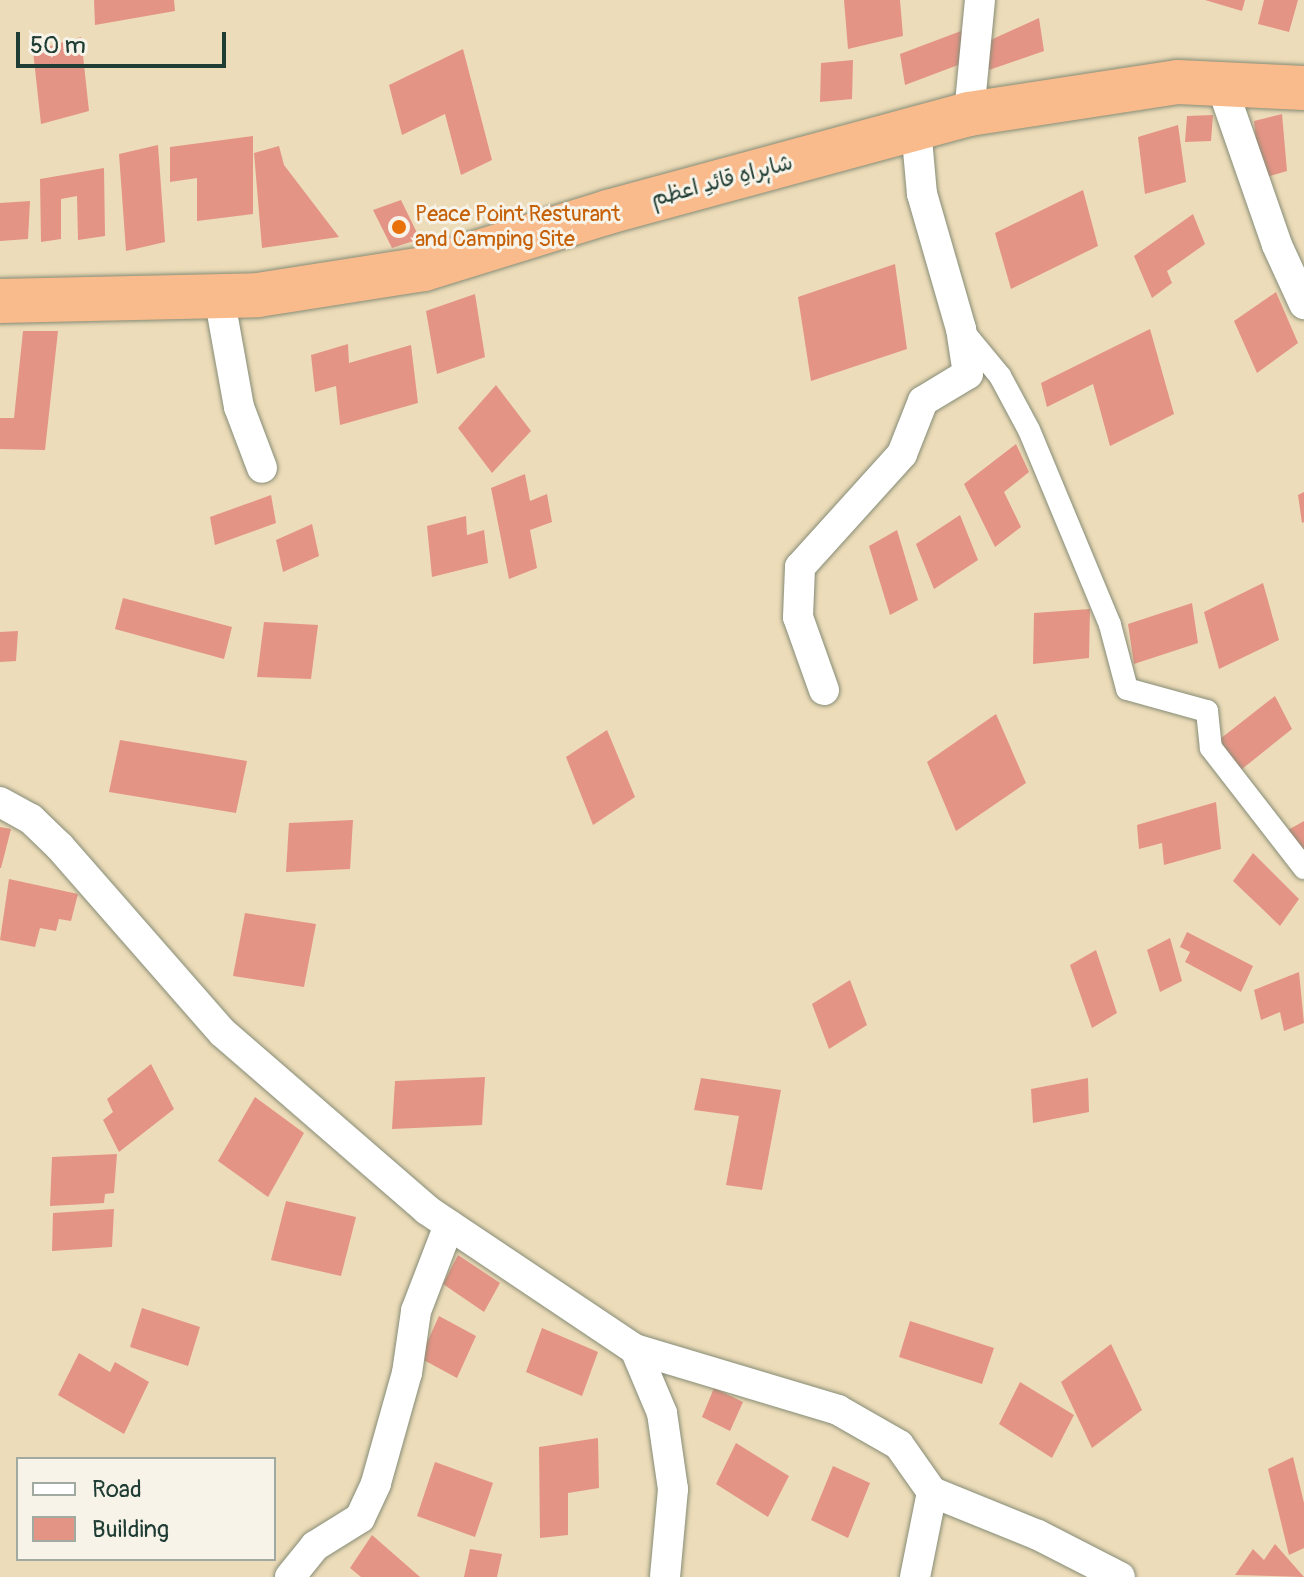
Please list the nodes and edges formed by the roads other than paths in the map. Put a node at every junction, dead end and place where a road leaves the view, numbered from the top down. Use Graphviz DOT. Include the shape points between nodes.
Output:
graph roads {
  1 [pos="980,0"];
  2 [pos="1221,84"];
  3 [pos="1304,88"];
  4 [pos="969,114"];
  5 [pos="916,128"];
  6 [pos="219,296"];
  7 [pos="0,301"];
  8 [pos="1304,304"];
  9 [pos="961,329"];
  10 [pos="262,468"];
  11 [pos="824,690"];
  12 [pos="0,802"];
  13 [pos="1304,868"];
  14 [pos="449,1225"];
  15 [pos="635,1349"];
  16 [pos="932,1492"];
  17 [pos="290,1577"];
  18 [pos="665,1577"];
  19 [pos="915,1577"];
  20 [pos="1120,1577"];
  1 -- 4 [label="street"];
  2 -- 3 [label="highway, شاہراہِ قائدِ اعظم"];
  2 -- 4 [label="highway, شاہراہِ قائدِ اعظم" via="1178,82"];
  2 -- 8 [label="street" via="1277,245"];
  4 -- 5 [label="highway, شاہراہِ قائدِ اعظم"];
  5 -- 6 [label="highway, شاہراہِ قائدِ اعظم" via="608,212 424,269 258,295"];
  5 -- 9 [label="street" via="922,194"];
  6 -- 7 [label="highway, شاہراہِ قائدِ اعظم"];
  6 -- 10 [label="street" via="239,407"];
  9 -- 11 [label="street" via="968,374 923,401 902,454 800,567 798,617"];
  9 -- 13 [label="street" via="1000,376 1029,430 1110,625 1127,689 1207,711 1211,748"];
  12 -- 14 [label="street" via="31,819 60,847 223,1033"];
  14 -- 15 [label="street"];
  14 -- 17 [label="street" via="416,1311 407,1373 360,1518 315,1546"];
  15 -- 16 [label="street" via="838,1410 899,1445"];
  15 -- 18 [label="street" via="662,1413 673,1489"];
  16 -- 19 [label="street"];
  16 -- 20 [label="street" via="1038,1535"];
}
